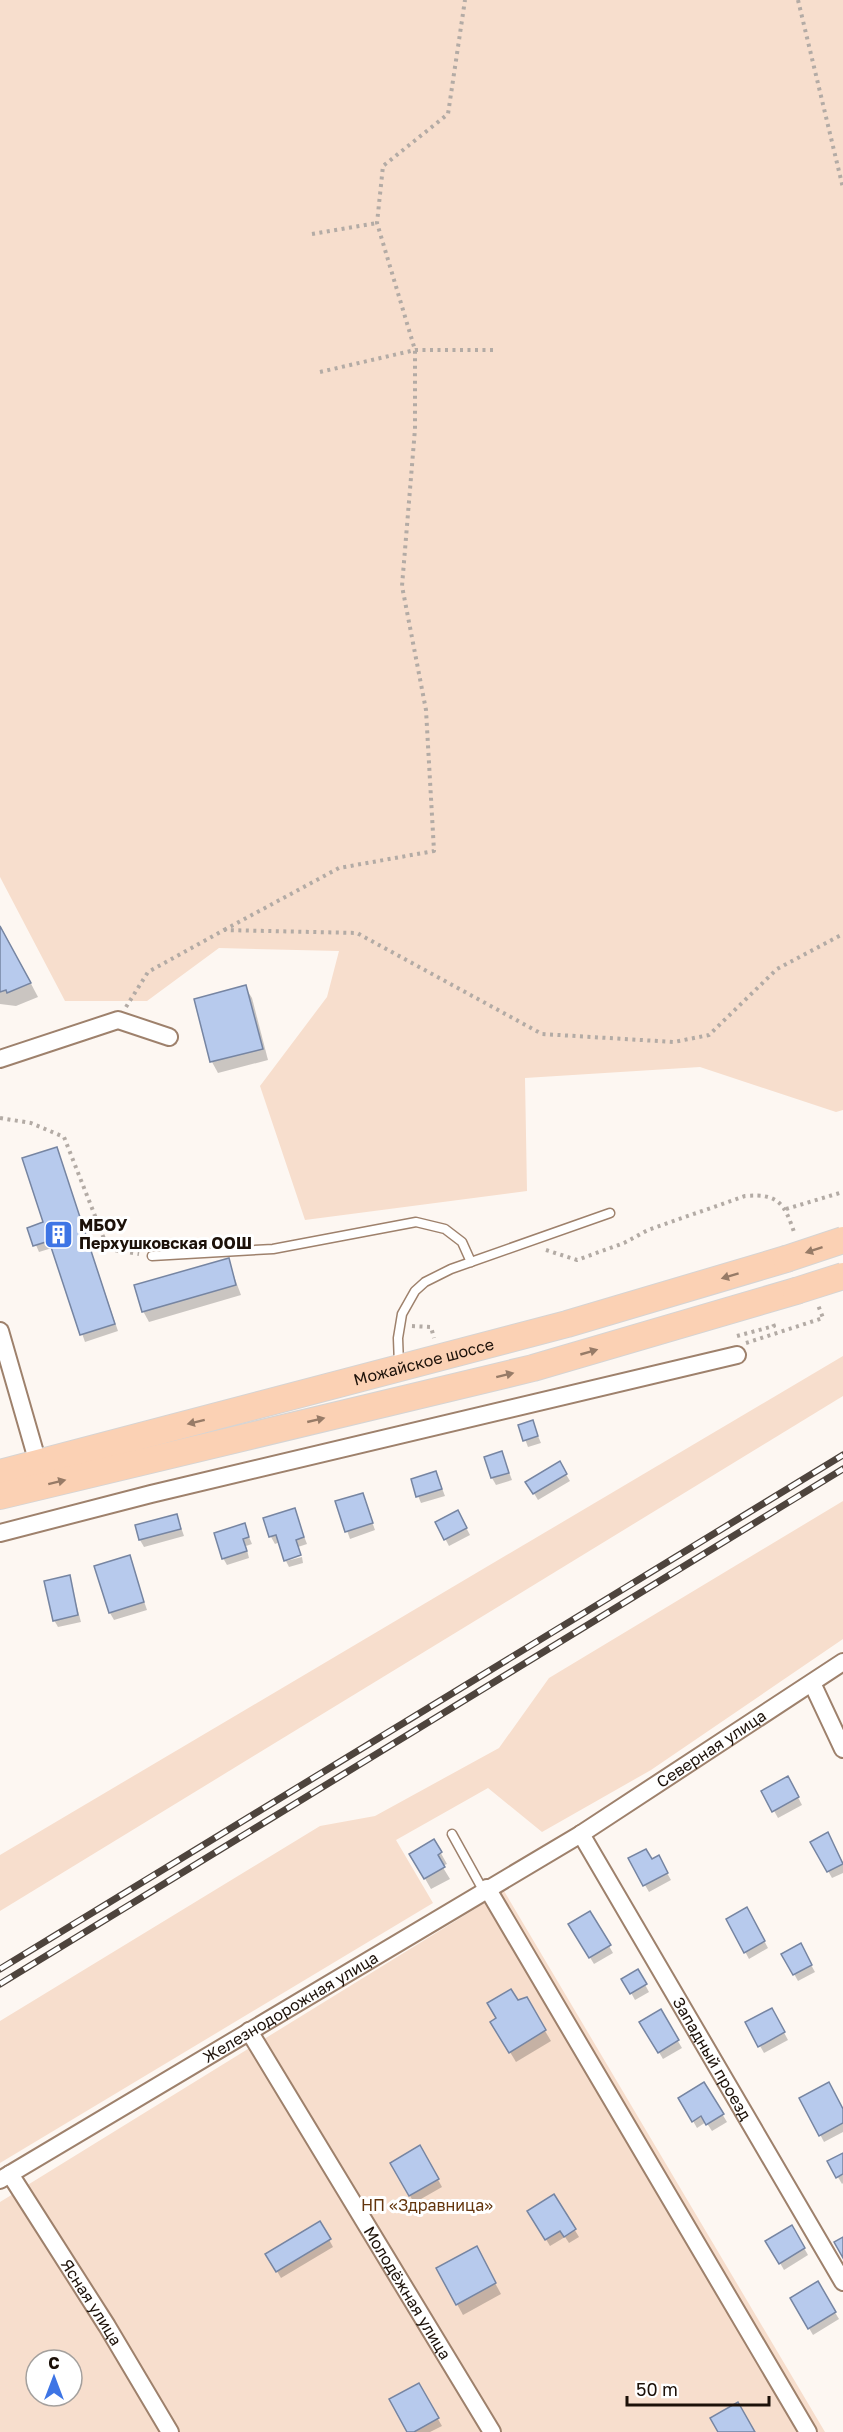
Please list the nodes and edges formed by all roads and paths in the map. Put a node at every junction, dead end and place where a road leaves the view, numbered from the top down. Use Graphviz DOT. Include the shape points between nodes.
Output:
graph roads {
  1 [pos="465,0"];
  2 [pos="798,0"];
  3 [pos="843,188"];
  4 [pos="377,223"];
  5 [pos="312,234"];
  6 [pos="415,350"];
  7 [pos="494,350"];
  8 [pos="320,372"];
  9 [pos="224,930"];
  10 [pos="843,934"];
  11 [pos="118,1020"];
  12 [pos="169,1037"];
  13 [pos="0,1059"];
  14 [pos="0,1118"];
  15 [pos="843,1192"];
  16 [pos="786,1209"];
  17 [pos="610,1213"];
  18 [pos="843,1240"];
  19 [pos="544,1249"];
  20 [pos="791,1250"];
  21 [pos="152,1256"];
  22 [pos="471,1262"];
  23 [pos="843,1276"];
  24 [pos="806,1294"];
  25 [pos="408,1317"];
  26 [pos="0,1331"];
  27 [pos="435,1338"];
  28 [pos="739,1350"];
  29 [pos="399,1369"];
  30 [pos="38,1463"];
  31 [pos="0,1473"];
  32 [pos="0,1496"];
  33 [pos="0,1533"];
  34 [pos="843,1662"];
  35 [pos="812,1683"];
  36 [pos="843,1749"];
  37 [pos="452,1834"];
  38 [pos="580,1834"];
  39 [pos="485,1889"];
  40 [pos="249,2031"];
  41 [pos="5,2177"];
  42 [pos="843,2282"];
  43 [pos="170,2432"];
  44 [pos="492,2432"];
  45 [pos="808,2432"];
  1 -- 4 [label="path" via="448,114 383,166"];
  2 -- 3 [label="path"];
  4 -- 5 [label="path"];
  4 -- 6 [label="path"];
  6 -- 7 [label="path"];
  6 -- 8 [label="path"];
  6 -- 9 [label="path" via="415,429 402,586 426,710 434,851 339,868"];
  9 -- 10 [label="path" via="357,933 542,1034 674,1042 709,1035 777,969"];
  9 -- 11 [label="path" via="148,972"];
  11 -- 12 [label="street"];
  11 -- 13 [label="street"];
  14 -- 21 [label="path" via="31,1123 64,1137 108,1249"];
  15 -- 16 [label="path"];
  16 -- 19 [label="path" via="762,1194 745,1196 577,1260"];
  16 -- 20 [label="path"];
  17 -- 22 [label="lane"];
  18 -- 20 [label="main road, Можайское шоссе, one-way, bridge"];
  20 -- 29 [label="main road, Можайское шоссе, one-way" via="567,1324"];
  21 -- 22 [label="lane" via="273,1249 416,1222 445,1229 462,1242"];
  22 -- 29 [label="lane" via="425,1282 407,1303 399,1326"];
  23 -- 24 [label="main road, Можайское шоссе, bridge"];
  24 -- 28 [label="path" via="823,1318"];
  32 -- 24 [label="main road, Можайское шоссе, one-way" via="533,1368"];
  25 -- 27 [label="path" via="412,1328 431,1328"];
  26 -- 30 [label="street"];
  28 -- 33 [label="street"];
  29 -- 30 [label="main road, Можайское шоссе, one-way"];
  30 -- 31 [label="main road, Можайское шоссе"];
  34 -- 35 [label="street, Северная улица"];
  35 -- 36 [label="street"];
  35 -- 38 [label="street, Северная улица"];
  37 -- 39 [label="lane"];
  38 -- 39 [label="street, Железнодорожная улица"];
  38 -- 42 [label="street, Западный проезд"];
  39 -- 40 [label="street, Железнодорожная улица"];
  39 -- 45 [label="street"];
  40 -- 41 [label="street, Железнодорожная улица"];
  40 -- 44 [label="street, Молодёжная улица"];
  41 -- 43 [label="street, Ясная улица" via="107,2326"];
}
